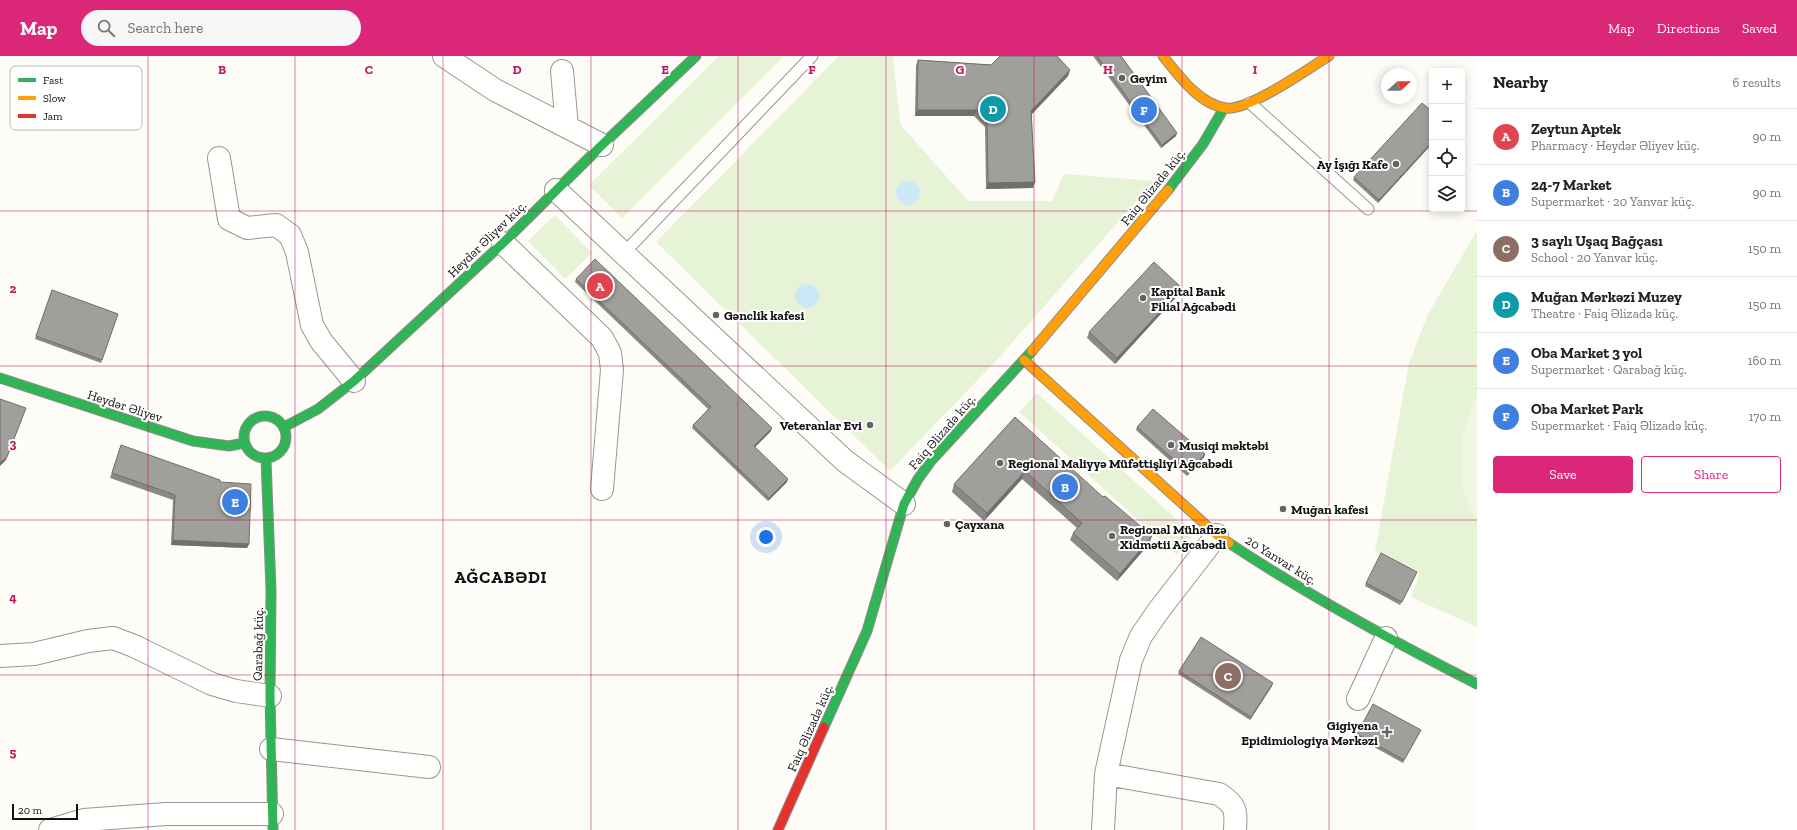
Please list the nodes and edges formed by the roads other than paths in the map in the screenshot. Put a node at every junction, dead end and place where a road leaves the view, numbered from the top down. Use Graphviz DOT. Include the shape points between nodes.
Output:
graph roads {
  1 [pos="696,56"];
  2 [pos="812,56"];
  3 [pos="1163,56"];
  4 [pos="1329,56"];
  5 [pos="450,58"];
  6 [pos="562,71"];
  7 [pos="1250,103"];
  8 [pos="1224,108"];
  9 [pos="567,127"];
  10 [pos="602,144"];
  11 [pos="219,158"];
  12 [pos="556,190"];
  13 [pos="1368,209"];
  14 [pos="503,243"];
  15 [pos="623,254"];
  16 [pos="1024,360"];
  17 [pos="0,378"];
  18 [pos="354,381"];
  19 [pos="284,427"];
  20 [pos="244,443"];
  21 [pos="266,459"];
  22 [pos="602,489"];
  23 [pos="904,504"];
  24 [pos="1217,535"];
  25 [pos="1386,638"];
  26 [pos="0,656"];
  27 [pos="1477,684"];
  28 [pos="270,696"];
  29 [pos="1358,699"];
  30 [pos="271,749"];
  31 [pos="428,767"];
  32 [pos="1106,774"];
  33 [pos="272,822"];
  34 [pos="50,830"];
  35 [pos="778,830"];
  36 [pos="1102,830"];
  37 [pos="1235,830"];
  1 -- 10 [label="street, Heydər Əliyev küç."];
  2 -- 15 [label="lane"];
  3 -- 8 [label="street" via="1193,89 1207,100"];
  4 -- 7 [label="street"];
  5 -- 9 [label="street" via="495,90"];
  6 -- 9 [label="street"];
  7 -- 8 [label="street" via="1238,108"];
  7 -- 13 [label="lane"];
  8 -- 16 [label="street, Faiq Əlizadə küç." via="1204,144 1183,173"];
  9 -- 10 [label="street"];
  10 -- 12 [label="street, Heydər Əliyev küç."];
  11 -- 18 [label="street" via="229,219 247,228 276,225 290,234 297,252 312,325 321,341"];
  12 -- 14 [label="street, Heydər Əliyev küç."];
  12 -- 15 [label="street"];
  14 -- 18 [label="street, Heydər Əliyev küç."];
  14 -- 22 [label="street" via="602,338 610,354 612,370"];
  15 -- 23 [label="street" via="845,461"];
  16 -- 23 [label="street, Faiq Əlizadə küç." via="931,461"];
  16 -- 24 [label="street, 20 Yanvar küç."];
  17 -- 20 [label="street, Heydər Əliyev" via="193,441 229,446"];
  18 -- 19 [label="street, Heydər Əliyev küç." via="318,409"];
  19 -- 20 [label="street" via="268,416 254,418 245,429"];
  19 -- 21 [label="street" via="287,434 284,448"];
  20 -- 21 [label="street" via="252,454"];
  21 -- 28 [label="street, Qarabağ küç." via="272,590"];
  23 -- 35 [label="street, Faiq Əlizadə küç." via="867,631"];
  24 -- 25 [label="street, 20 Yanvar küç." via="1273,572"];
  24 -- 32 [label="street" via="1141,636 1131,660"];
  25 -- 27 [label="street, 20 Yanvar küç."];
  25 -- 29 [label="street"];
  26 -- 28 [label="street" via="34,654 88,641 114,638 212,684"];
  28 -- 30 [label="street, Qarabağ küç."];
  30 -- 31 [label="street"];
  30 -- 33 [label="street, Qarabağ küç."];
  32 -- 36 [label="street"];
  32 -- 37 [label="street" via="1220,794 1232,802 1236,813"];
  33 -- 34 [label="street" via="166,814 84,820"];
}
